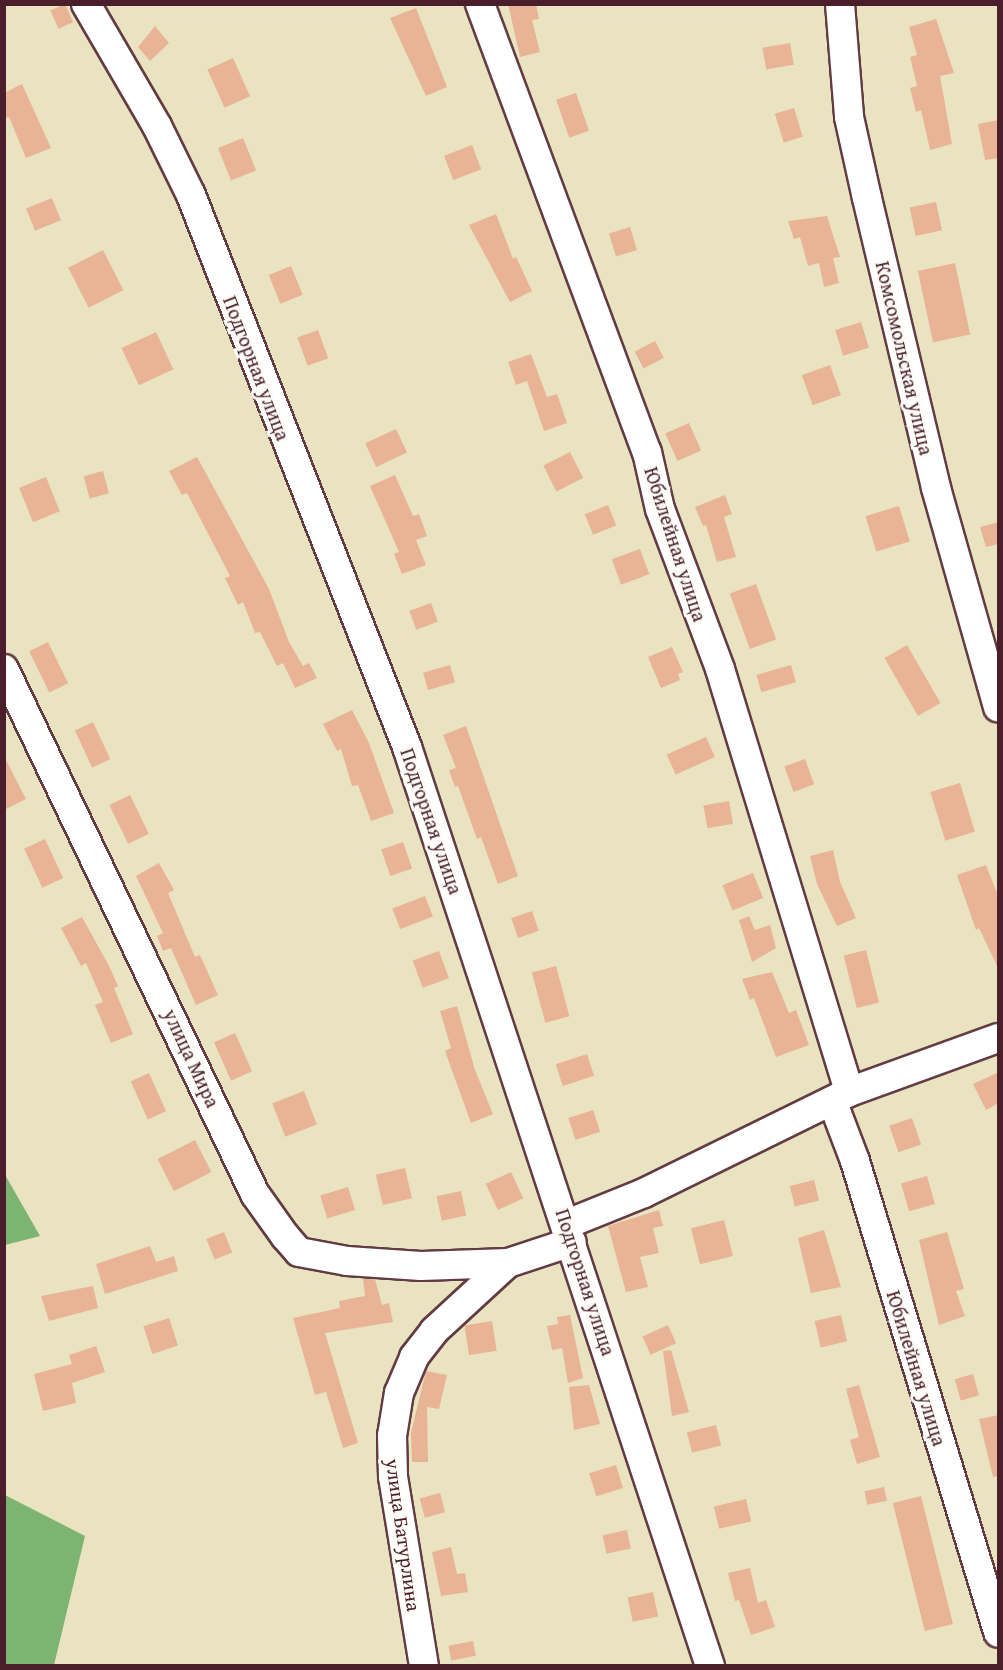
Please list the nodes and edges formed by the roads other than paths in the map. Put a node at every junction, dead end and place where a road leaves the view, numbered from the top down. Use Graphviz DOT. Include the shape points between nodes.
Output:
graph roads {
  1 [pos="86,4"];
  2 [pos="480,4"];
  3 [pos="840,4"];
  4 [pos="4,669"];
  5 [pos="999,707"];
  6 [pos="999,1038"];
  7 [pos="841,1097"];
  8 [pos="570,1233"];
  9 [pos="508,1263"];
  10 [pos="999,1633"];
  11 [pos="424,1665"];
  12 [pos="710,1665"];
  1 -- 8 [label="street, Подгорная улица" via="157,126 191,195 407,747"];
  2 -- 7 [label="street, Юбилейная улица" via="647,452 660,509 720,669"];
  3 -- 5 [label="street, Комсомольская улица" via="851,128 936,488"];
  4 -- 9 [label="street, улица Мира" via="255,1194 285,1236 299,1252 347,1261 422,1266"];
  6 -- 7 [label="street, улица Батурлина"];
  7 -- 8 [label="street, улица Батурлина"];
  7 -- 10 [label="street, Юбилейная улица" via="855,1161"];
  8 -- 9 [label="street, улица Батурлина"];
  8 -- 12 [label="street, Подгорная улица"];
  9 -- 11 [label="street, улица Батурлина" via="434,1331 414,1357 399,1392 392,1436 393,1477"];
}
